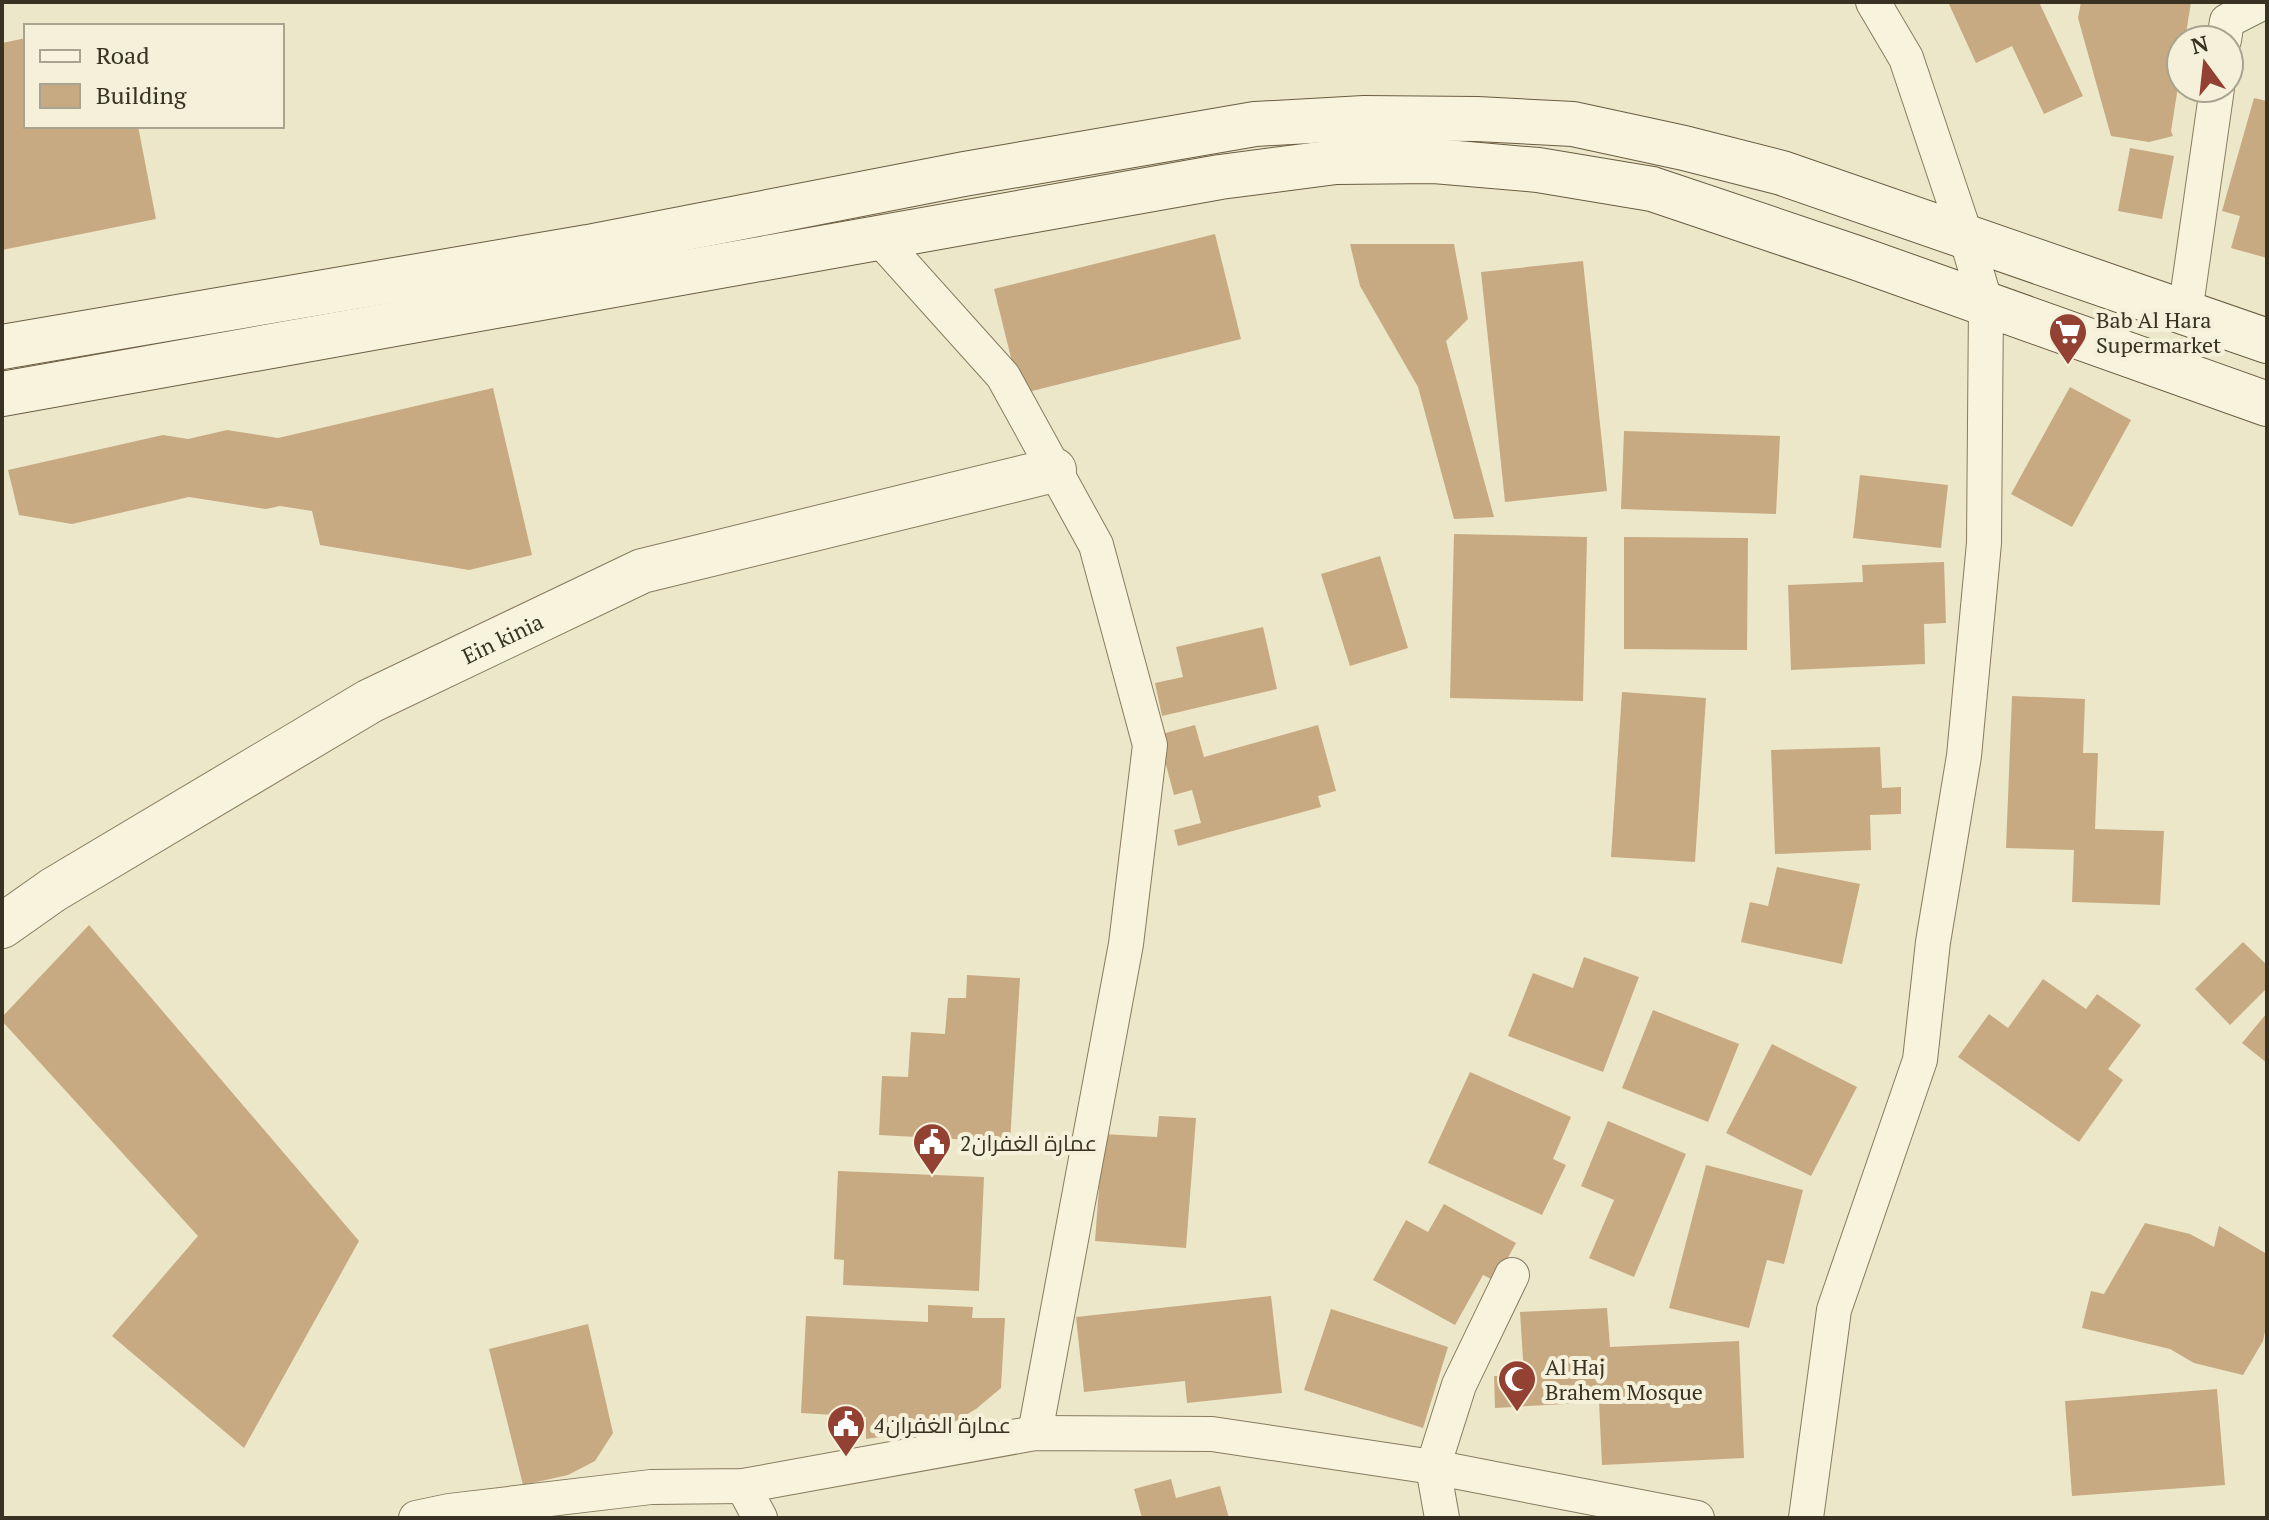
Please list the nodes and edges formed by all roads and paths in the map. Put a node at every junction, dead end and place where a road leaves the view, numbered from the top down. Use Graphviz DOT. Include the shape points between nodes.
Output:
graph roads {
  1 [pos="1873,2"];
  2 [pos="2264,2"];
  3 [pos="2227,24"];
  4 [pos="2215,104"];
  5 [pos="1966,237"];
  6 [pos="879,238"];
  7 [pos="1986,304"];
  8 [pos="2185,313"];
  9 [pos="2267,341"];
  10 [pos="2,347"];
  11 [pos="2,394"];
  12 [pos="2267,404"];
  13 [pos="1054,470"];
  14 [pos="2,926"];
  15 [pos="1512,1275"];
  16 [pos="1035,1433"];
  17 [pos="1433,1467"];
  18 [pos="743,1486"];
  19 [pos="416,1518"];
  20 [pos="760,1518"];
  21 [pos="1442,1518"];
  22 [pos="1697,1518"];
  23 [pos="1806,1518"];
  1 -- 5 [label="street" via="1906,58"];
  2 -- 3 [label="street"];
  4 -- 8 [label="street"];
  5 -- 7 [label="street"];
  5 -- 8 [label="main road"];
  5 -- 10 [label="main road" via="1782,173 1573,124 1477,119 1255,124 588,247"];
  6 -- 7 [label="main road" via="1220,177 1336,162 1434,161 1538,170 1652,189"];
  6 -- 11 [label="main road"];
  6 -- 13 [label="street" via="1003,376"];
  7 -- 12 [label="main road"];
  7 -- 23 [label="street" via="1984,543 1964,756 1933,942 1920,1060 1834,1310"];
  8 -- 9 [label="main road"];
  13 -- 14 [label="main road, Ein kinia" via="642,571 370,701 53,890"];
  13 -- 16 [label="street" via="1096,545 1150,745 1126,944"];
  15 -- 17 [label="street" via="1459,1385"];
  16 -- 17 [label="street" via="1212,1434"];
  16 -- 18 [label="street"];
  17 -- 21 [label="street"];
  17 -- 22 [label="street"];
  18 -- 19 [label="street" via="651,1487"];
  18 -- 20 [label="street"];
}
